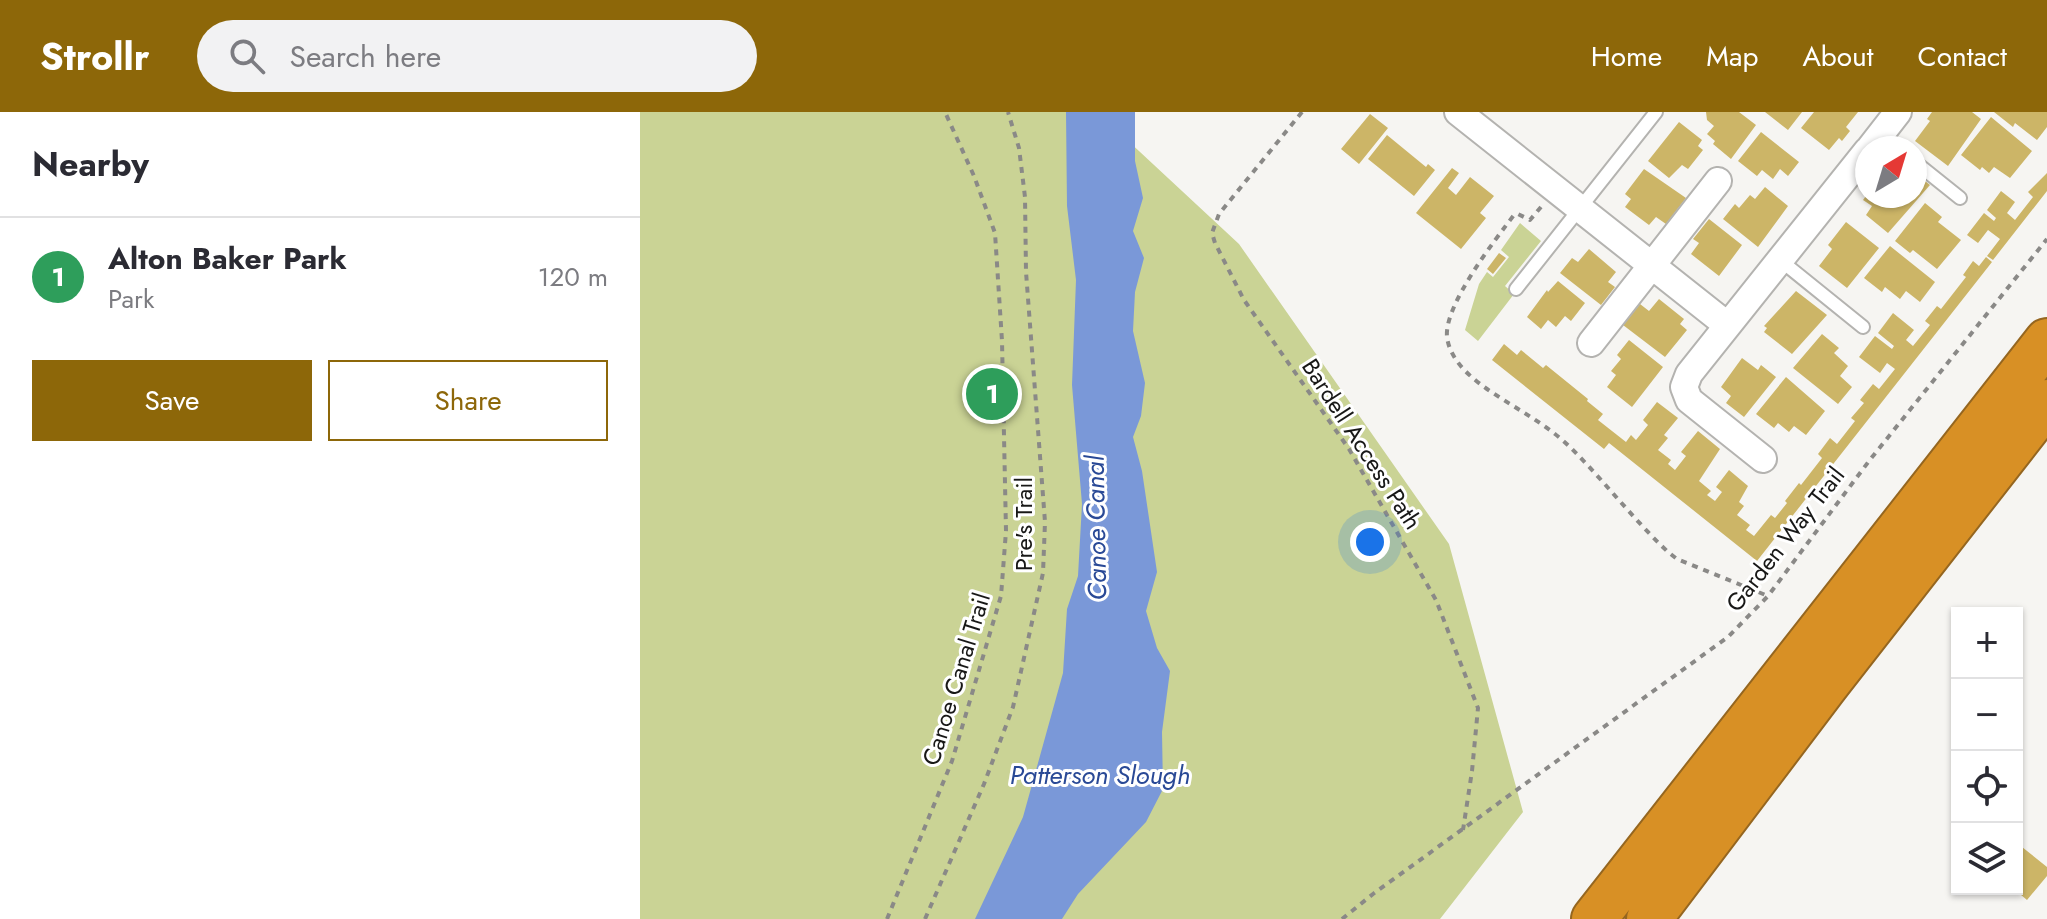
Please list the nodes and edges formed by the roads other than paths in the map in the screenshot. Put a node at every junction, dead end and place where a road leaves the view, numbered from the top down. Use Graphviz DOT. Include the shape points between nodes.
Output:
graph roads {
  1 [pos="1458,112"];
  2 [pos="1656,112"];
  3 [pos="1885,132"];
  4 [pos="1927,172"];
  5 [pos="1718,181"];
  6 [pos="1960,198"];
  7 [pos="1568,200"];
  8 [pos="1780,260"];
  9 [pos="1651,266"];
  10 [pos="1516,289"];
  11 [pos="1727,325"];
  12 [pos="1863,327"];
  13 [pos="2047,341"];
  14 [pos="1591,343"];
  15 [pos="2047,402"];
  16 [pos="1763,459"];
  17 [pos="1594,919"];
  18 [pos="1649,919"];
  1 -- 7 [label="street"];
  2 -- 7 [label="lane"];
  3 -- 8 [label="street"];
  4 -- 6 [label="lane"];
  5 -- 9 [label="street"];
  7 -- 9 [label="street"];
  7 -- 10 [label="lane"];
  8 -- 11 [label="street"];
  8 -- 12 [label="lane"];
  9 -- 11 [label="street"];
  9 -- 14 [label="street"];
  11 -- 16 [label="street" via="1689,374 1685,393"];
  13 -- 17 [label="highway"];
  15 -- 18 [label="highway"];
}
